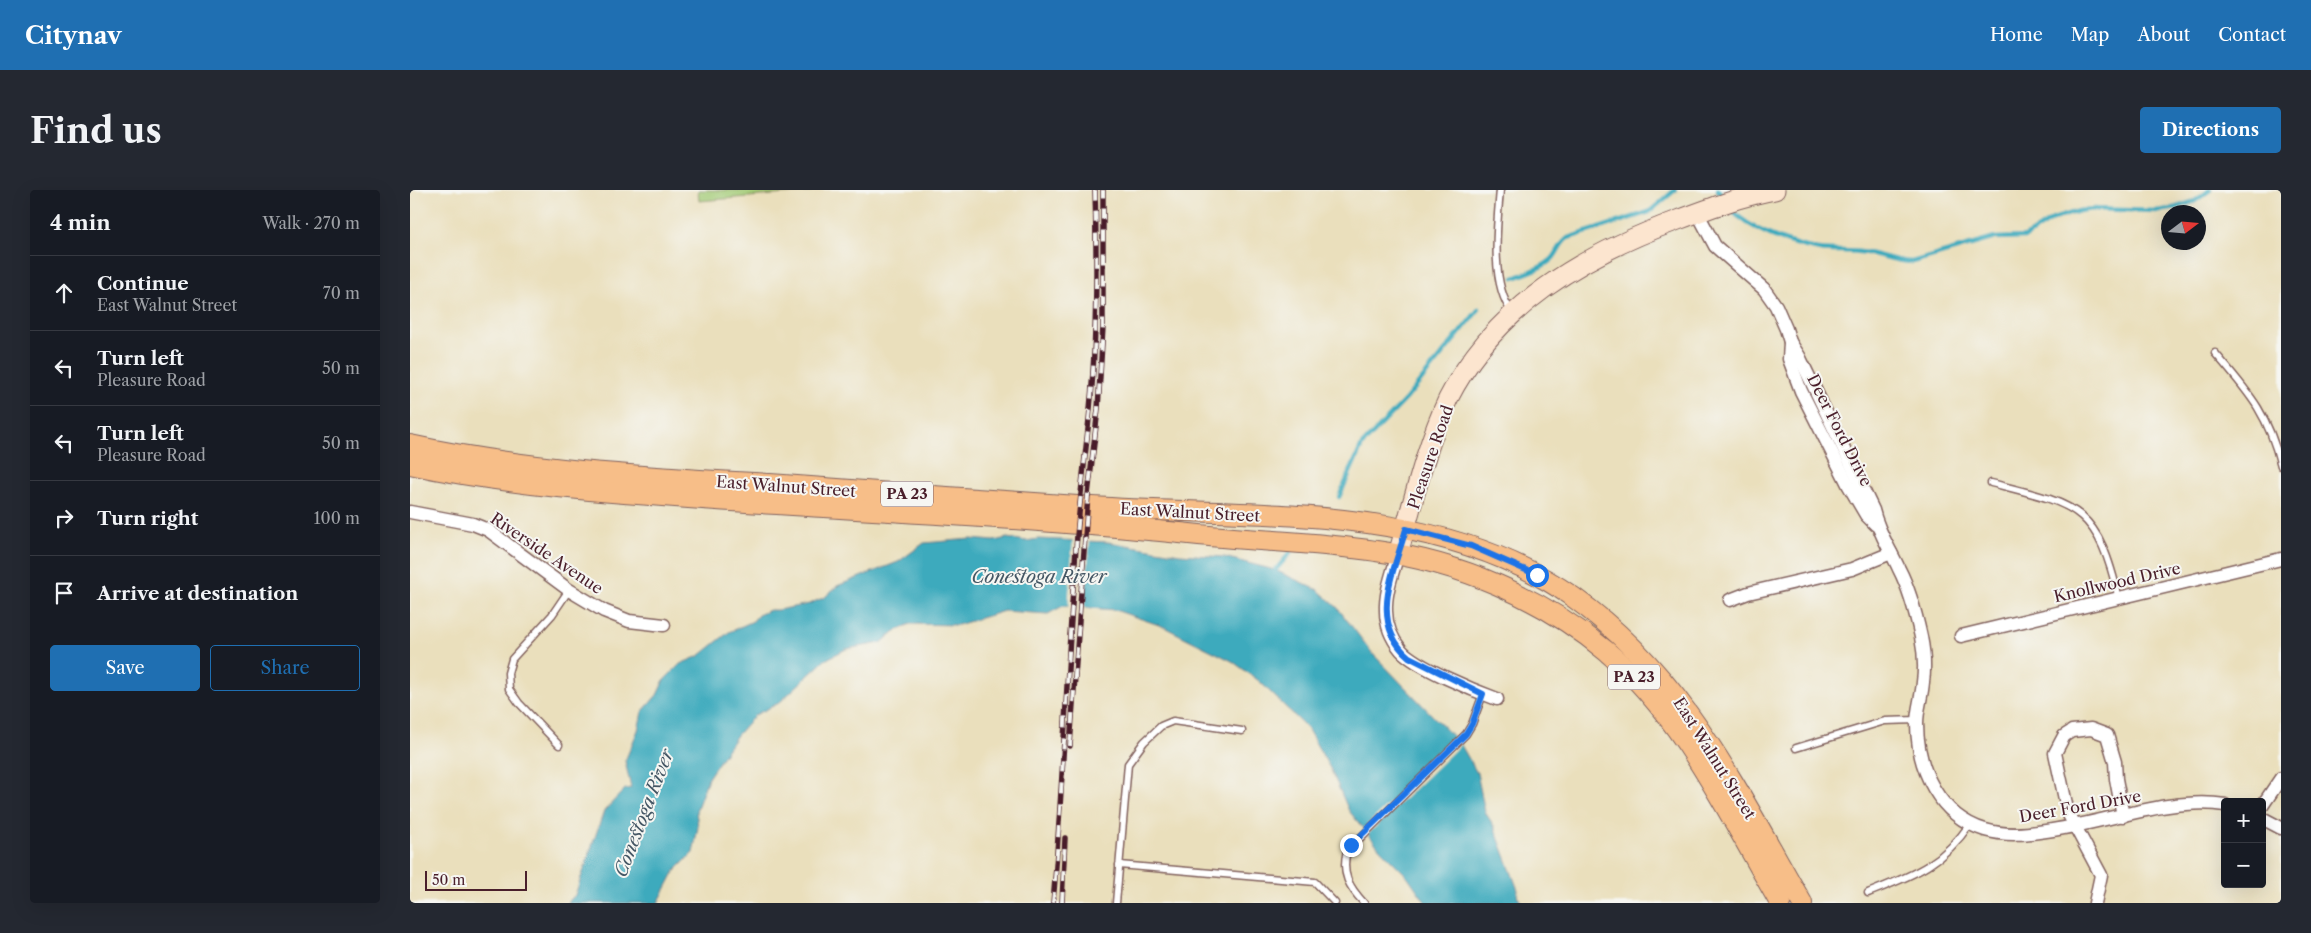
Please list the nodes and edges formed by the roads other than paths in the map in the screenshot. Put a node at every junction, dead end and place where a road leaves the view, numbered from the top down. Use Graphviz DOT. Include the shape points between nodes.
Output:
graph roads {
  1 [pos="1500,190"];
  2 [pos="1776,190"];
  3 [pos="1698,212"];
  4 [pos="1512,313"];
  5 [pos="2215,353"];
  6 [pos="410,445"];
  7 [pos="410,464"];
  8 [pos="2281,466"];
  9 [pos="1991,483"];
  10 [pos="410,512"];
  11 [pos="1406,529"];
  12 [pos="1891,553"];
  13 [pos="1398,554"];
  14 [pos="2281,559"];
  15 [pos="569,590"];
  16 [pos="2119,599"];
  17 [pos="1730,600"];
  18 [pos="664,625"];
  19 [pos="1961,636"];
  20 [pos="1483,694"];
  21 [pos="1497,699"];
  22 [pos="1917,720"];
  23 [pos="1242,730"];
  24 [pos="559,745"];
  25 [pos="1796,748"];
  26 [pos="2281,778"];
  27 [pos="2266,800"];
  28 [pos="2221,806"];
  29 [pos="2123,816"];
  30 [pos="2266,820"];
  31 [pos="1970,824"];
  32 [pos="2074,826"];
  33 [pos="2281,828"];
  34 [pos="1118,865"];
  35 [pos="1868,892"];
  36 [pos="1116,903"];
  37 [pos="1335,903"];
  38 [pos="1364,903"];
  39 [pos="1780,903"];
  40 [pos="1802,903"];
  41 [pos="2095,903"];
  1 -- 4 [label="lane" via="1495,245 1503,301"];
  2 -- 3 [label="street, Pleasure Road"];
  3 -- 4 [label="street, Pleasure Road" via="1600,252 1558,278"];
  3 -- 12 [label="street, Deer Ford Drive" via="1715,246 1770,297"];
  4 -- 11 [label="street, Pleasure Road" via="1475,355 1448,400 1428,451"];
  5 -- 8 [label="lane" via="2248,390 2259,408"];
  6 -- 11 [label="main road, East Walnut Street / PA 23" via="501,462 600,473 1093,508 1229,512"];
  7 -- 13 [label="main road, East Walnut Street / PA 23" via="549,487 1104,525"];
  9 -- 16 [label="lane" via="2046,496 2081,515 2104,546"];
  10 -- 15 [label="street, Riverside Avenue" via="488,530"];
  11 -- 13 [label="street, Pleasure Road"];
  11 -- 40 [label="main road, East Walnut Street / PA 23" via="1455,541 1513,563 1569,595 1622,638 1668,685 1695,722"];
  12 -- 17 [label="street" via="1852,569"];
  12 -- 22 [label="street, Deer Ford Drive" via="1908,591 1921,639 1923,683"];
  13 -- 20 [label="street, Pleasure Road" via="1386,609 1388,627 1396,643 1418,662"];
  13 -- 39 [label="main road, East Walnut Street / PA 23" via="1463,571 1510,591 1570,624 1623,666 1679,732"];
  14 -- 16 [label="street, Knollwood Drive"];
  15 -- 18 [label="street, Riverside Avenue" via="604,611 629,621"];
  15 -- 24 [label="lane" via="552,615 512,659 508,674 510,689 520,703"];
  16 -- 19 [label="street, Knollwood Drive"];
  20 -- 21 [label="street, Pleasure Road"];
  20 -- 38 [label="lane" via="1472,724 1458,741 1351,845 1345,859 1347,883"];
  22 -- 25 [label="lane" via="1885,721"];
  22 -- 31 [label="street, Deer Ford Drive" via="1917,745 1927,778 1950,810"];
  23 -- 34 [label="lane" via="1173,721 1161,726 1144,742 1128,764"];
  26 -- 27 [label="street"];
  28 -- 29 [label="street, Deer Ford Drive" via="2198,803"];
  29 -- 32 [label="street, Deer Ford Drive"];
  29 -- 32 [label="street" via="2111,742 2099,730 2081,729 2064,736 2055,753 2068,813"];
  30 -- 33 [label="street"];
  31 -- 32 [label="street, Deer Ford Drive" via="1985,830 2014,834"];
  31 -- 35 [label="lane" via="1953,847 1930,866"];
  32 -- 41 [label="street" via="2101,875"];
  34 -- 36 [label="lane"];
  34 -- 37 [label="lane" via="1315,882"];
}
